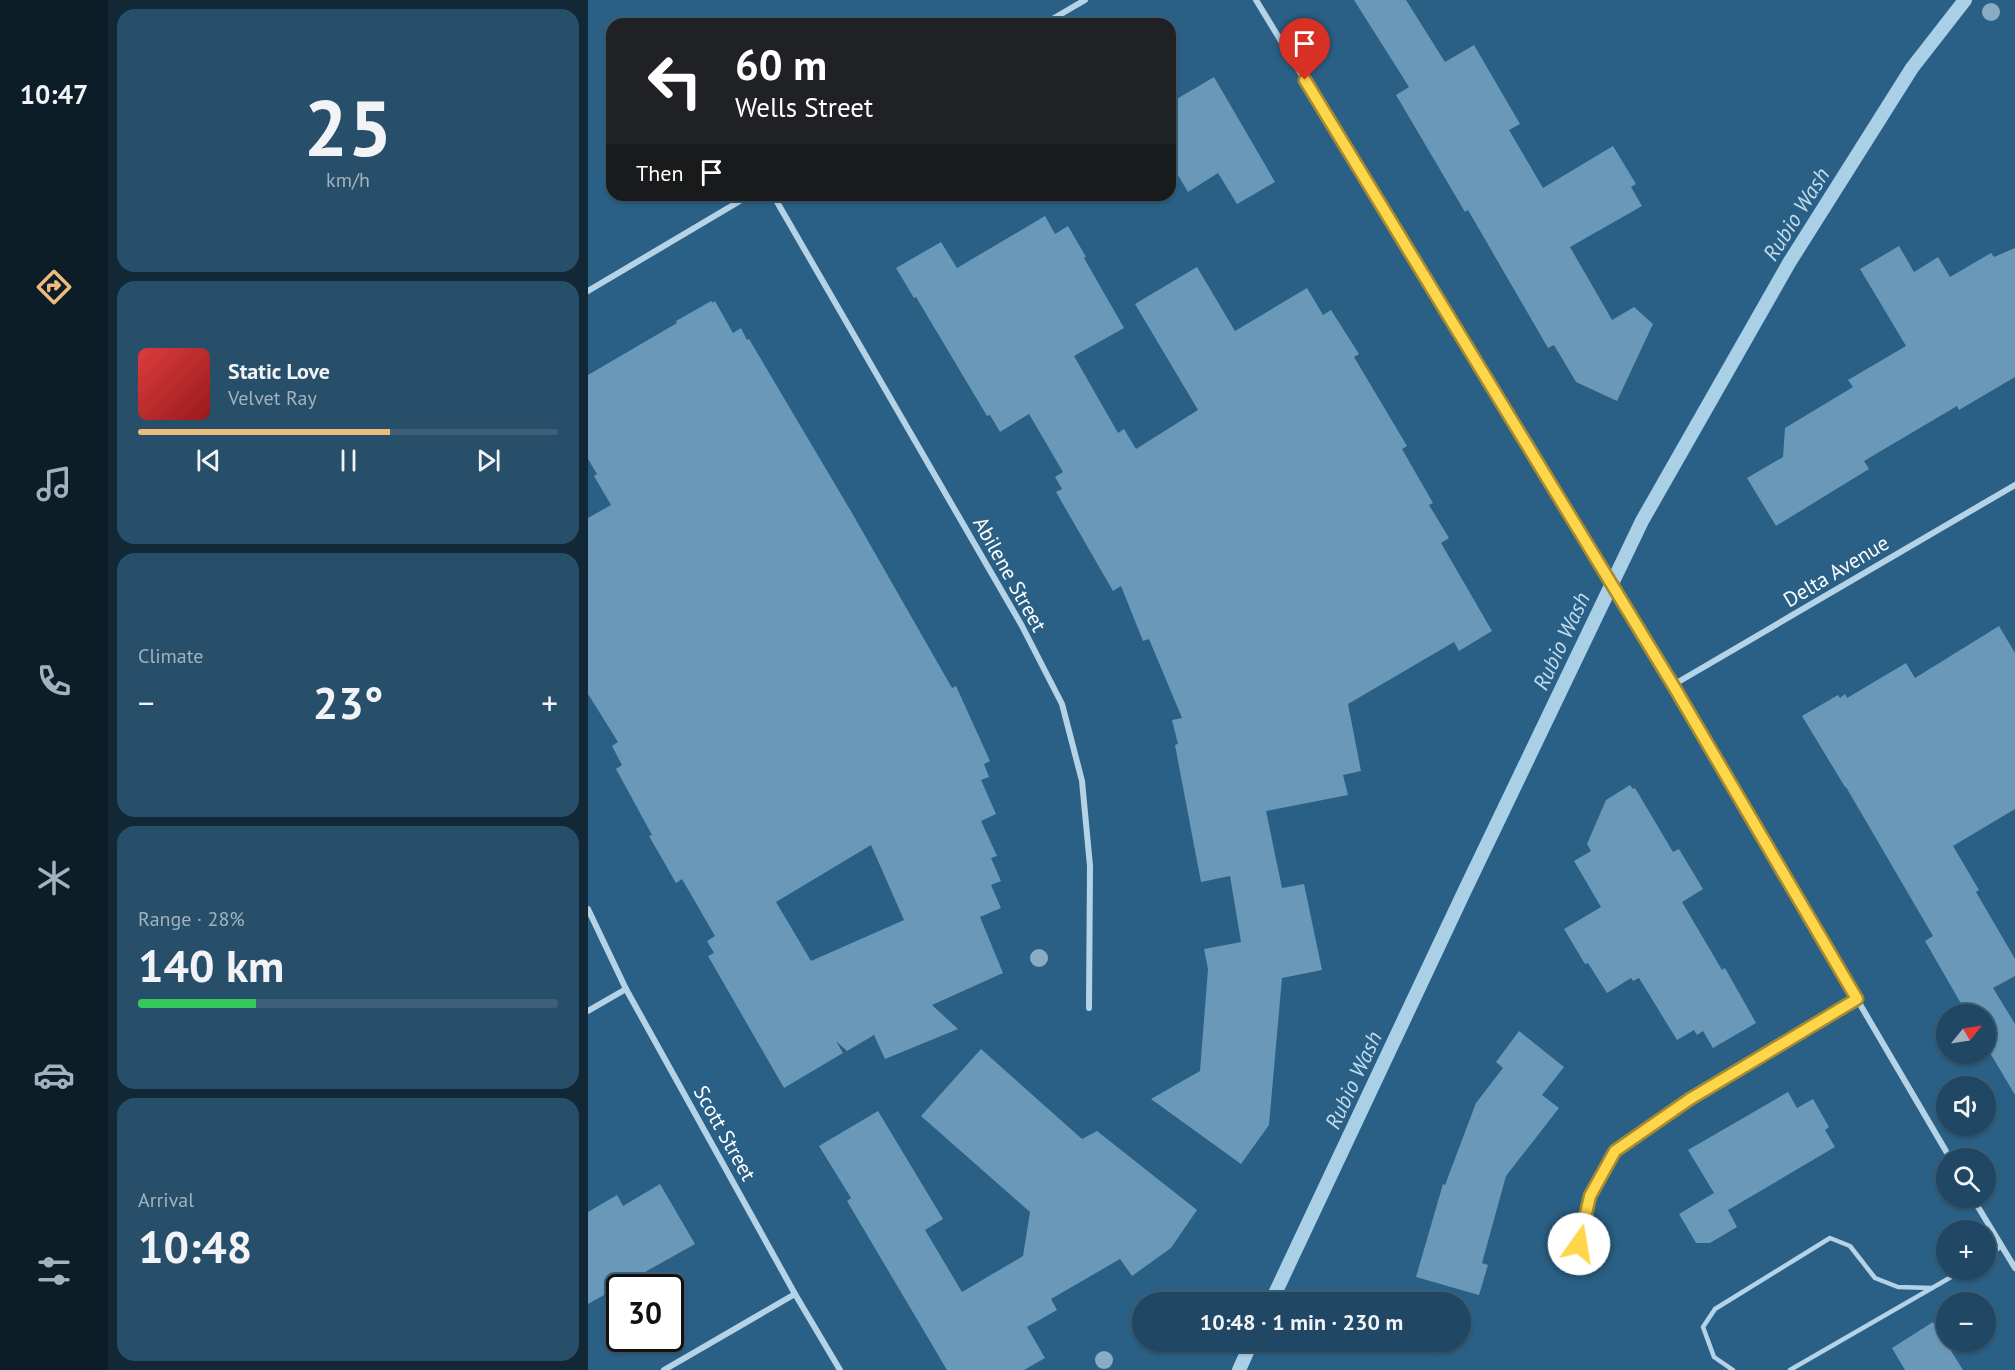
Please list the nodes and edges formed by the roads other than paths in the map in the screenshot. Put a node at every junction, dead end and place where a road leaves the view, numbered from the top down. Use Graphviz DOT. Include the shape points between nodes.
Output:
graph roads {
  1 [pos="1085,0"];
  2 [pos="1256,0"];
  3 [pos="1054,18"];
  4 [pos="740,201"];
  5 [pos="776,201"];
  6 [pos="588,291"];
  7 [pos="2015,485"];
  8 [pos="1673,685"];
  9 [pos="588,909"];
  10 [pos="626,989"];
  11 [pos="1857,999"];
  12 [pos="1089,1008"];
  13 [pos="588,1011"];
  14 [pos="1944,1148"];
  15 [pos="1979,1208"];
  16 [pos="1579,1244"];
  17 [pos="2002,1246"];
  18 [pos="1996,1250"];
  19 [pos="2015,1268"];
  20 [pos="1946,1280"];
  21 [pos="1932,1288"];
  22 [pos="795,1294"];
  23 [pos="664,1370"];
  24 [pos="840,1370"];
  25 [pos="1733,1370"];
  26 [pos="1790,1370"];
  1 -- 3 [label="street"];
  2 -- 8 [label="street"];
  4 -- 6 [label="street"];
  5 -- 12 [label="street, Abilene Street" via="1022,626 1062,704 1082,781 1090,866"];
  7 -- 8 [label="street, Delta Avenue"];
  8 -- 11 [label="street"];
  9 -- 10 [label="street, Scott Street"];
  10 -- 13 [label="street"];
  10 -- 22 [label="street, Scott Street"];
  11 -- 14 [label="street"];
  11 -- 16 [label="street" via="1690,1099 1615,1151 1590,1196"];
  15 -- 17 [label="street"];
  17 -- 18 [label="lane"];
  17 -- 19 [label="street"];
  20 -- 21 [label="lane"];
  21 -- 25 [label="lane" via="1898,1287 1875,1278 1850,1246 1830,1238 1715,1309 1703,1327 1714,1357"];
  21 -- 26 [label="lane"];
  22 -- 23 [label="street"];
  22 -- 24 [label="street, Scott Street"];
}
